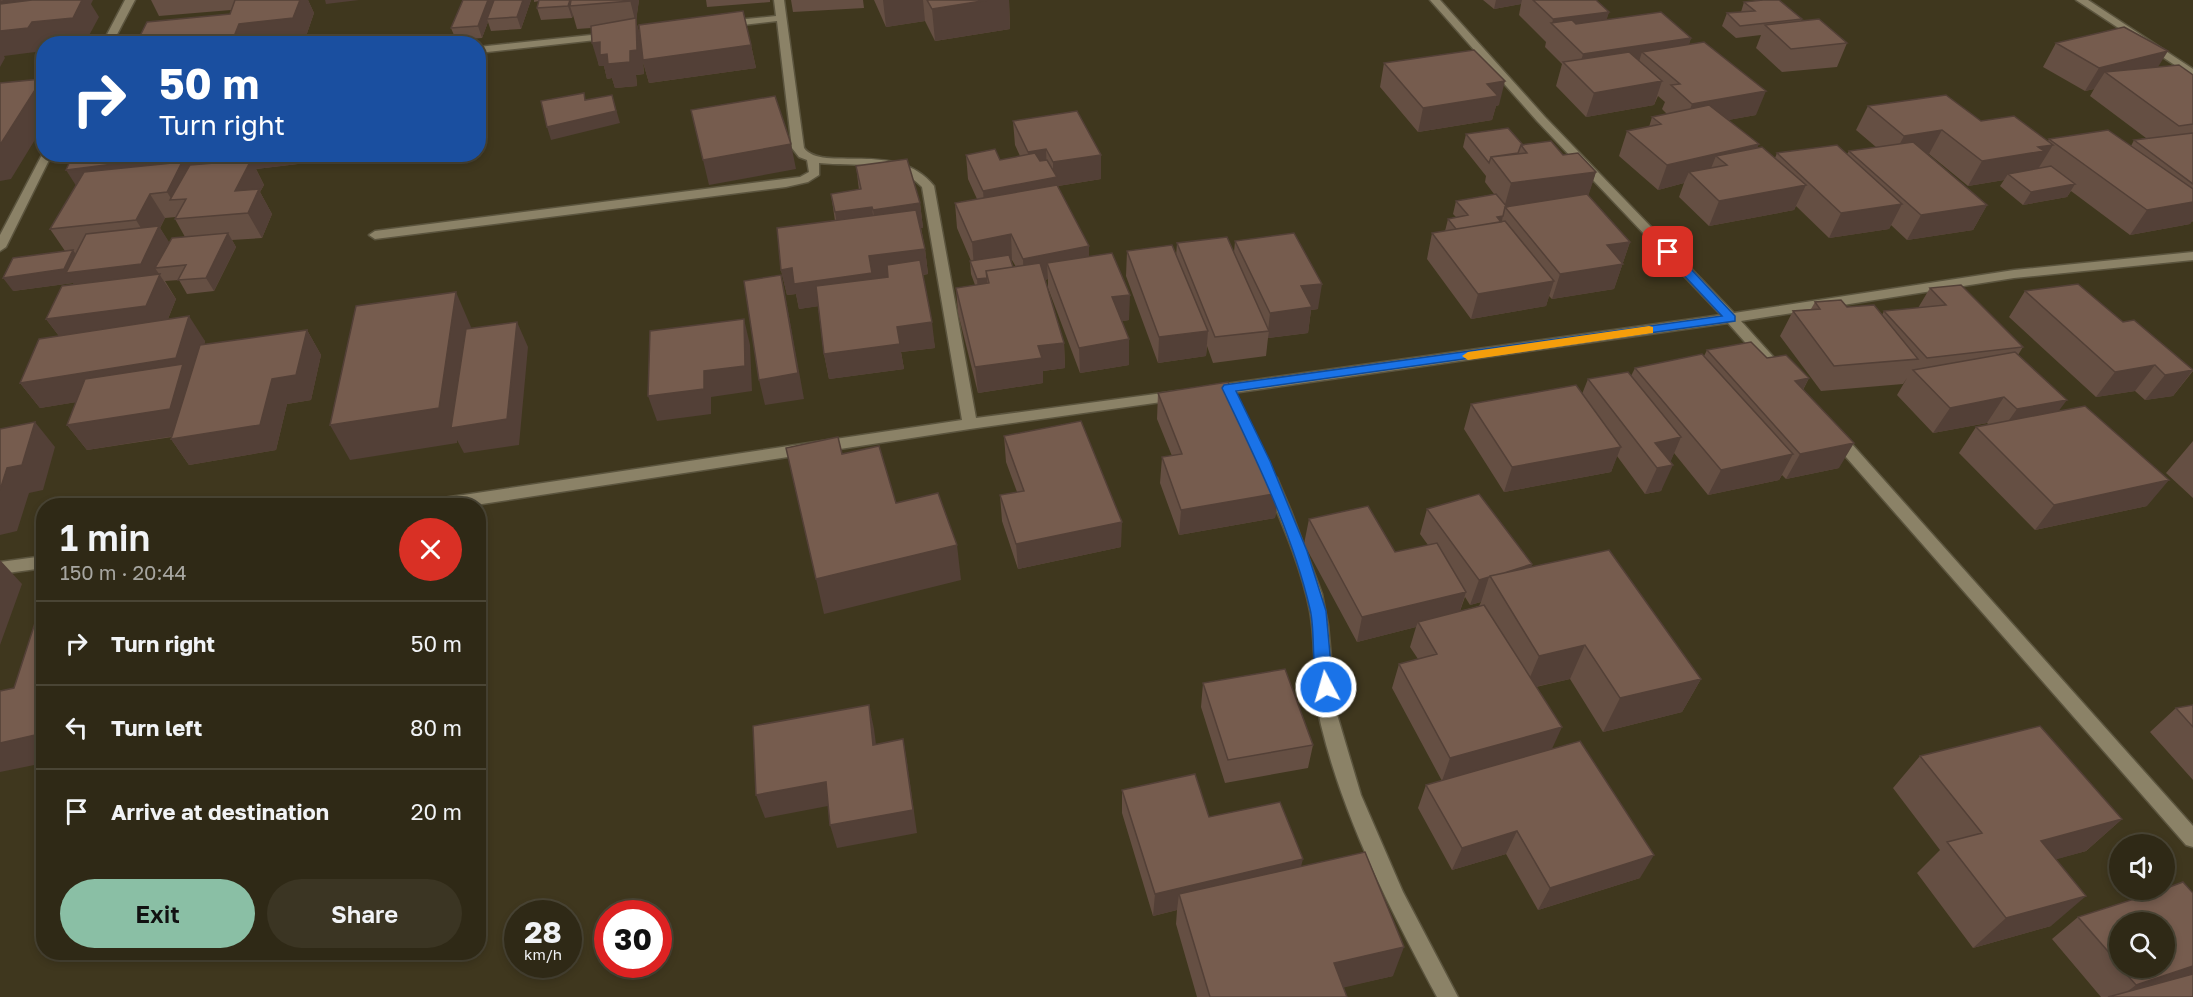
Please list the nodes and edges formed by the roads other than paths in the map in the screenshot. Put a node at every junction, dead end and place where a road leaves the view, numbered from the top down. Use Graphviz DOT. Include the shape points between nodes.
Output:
graph roads {
  1 [pos="130,0"];
  2 [pos="779,0"];
  3 [pos="1435,0"];
  4 [pos="2081,0"];
  5 [pos="781,18"];
  6 [pos="711,26"];
  7 [pos="618,35"];
  8 [pos="111,36"];
  9 [pos="486,49"];
  10 [pos="2193,74"];
  11 [pos="813,159"];
  12 [pos="43,162"];
  13 [pos="375,234"];
  14 [pos="0,247"];
  15 [pos="2193,256"];
  16 [pos="1731,318"];
  17 [pos="1786,380"];
  18 [pos="1228,388"];
  19 [pos="1239,409"];
  20 [pos="970,424"];
  21 [pos="1826,425"];
  22 [pos="1264,461"];
  23 [pos="483,498"];
  24 [pos="36,563"];
  25 [pos="0,568"];
  26 [pos="2193,839"];
  27 [pos="1448,997"];
  1 -- 8 [label="street"];
  2 -- 5 [label="street"];
  3 -- 16 [label="street" via="1541,119"];
  4 -- 10 [label="street"];
  5 -- 6 [label="street"];
  5 -- 11 [label="street" via="798,148"];
  7 -- 9 [label="street"];
  11 -- 13 [label="street" via="815,173 786,184"];
  11 -- 20 [label="street" via="897,165 922,176 928,186"];
  12 -- 14 [label="street"];
  15 -- 16 [label="street" via="2002,276"];
  16 -- 17 [label="street"];
  16 -- 18 [label="street"];
  18 -- 19 [label="street"];
  18 -- 20 [label="street"];
  20 -- 23 [label="street"];
  21 -- 26 [label="street"];
  22 -- 27 [label="street" via="1300,551 1318,611 1330,723 1349,785 1404,917"];
  24 -- 25 [label="street"];
}
